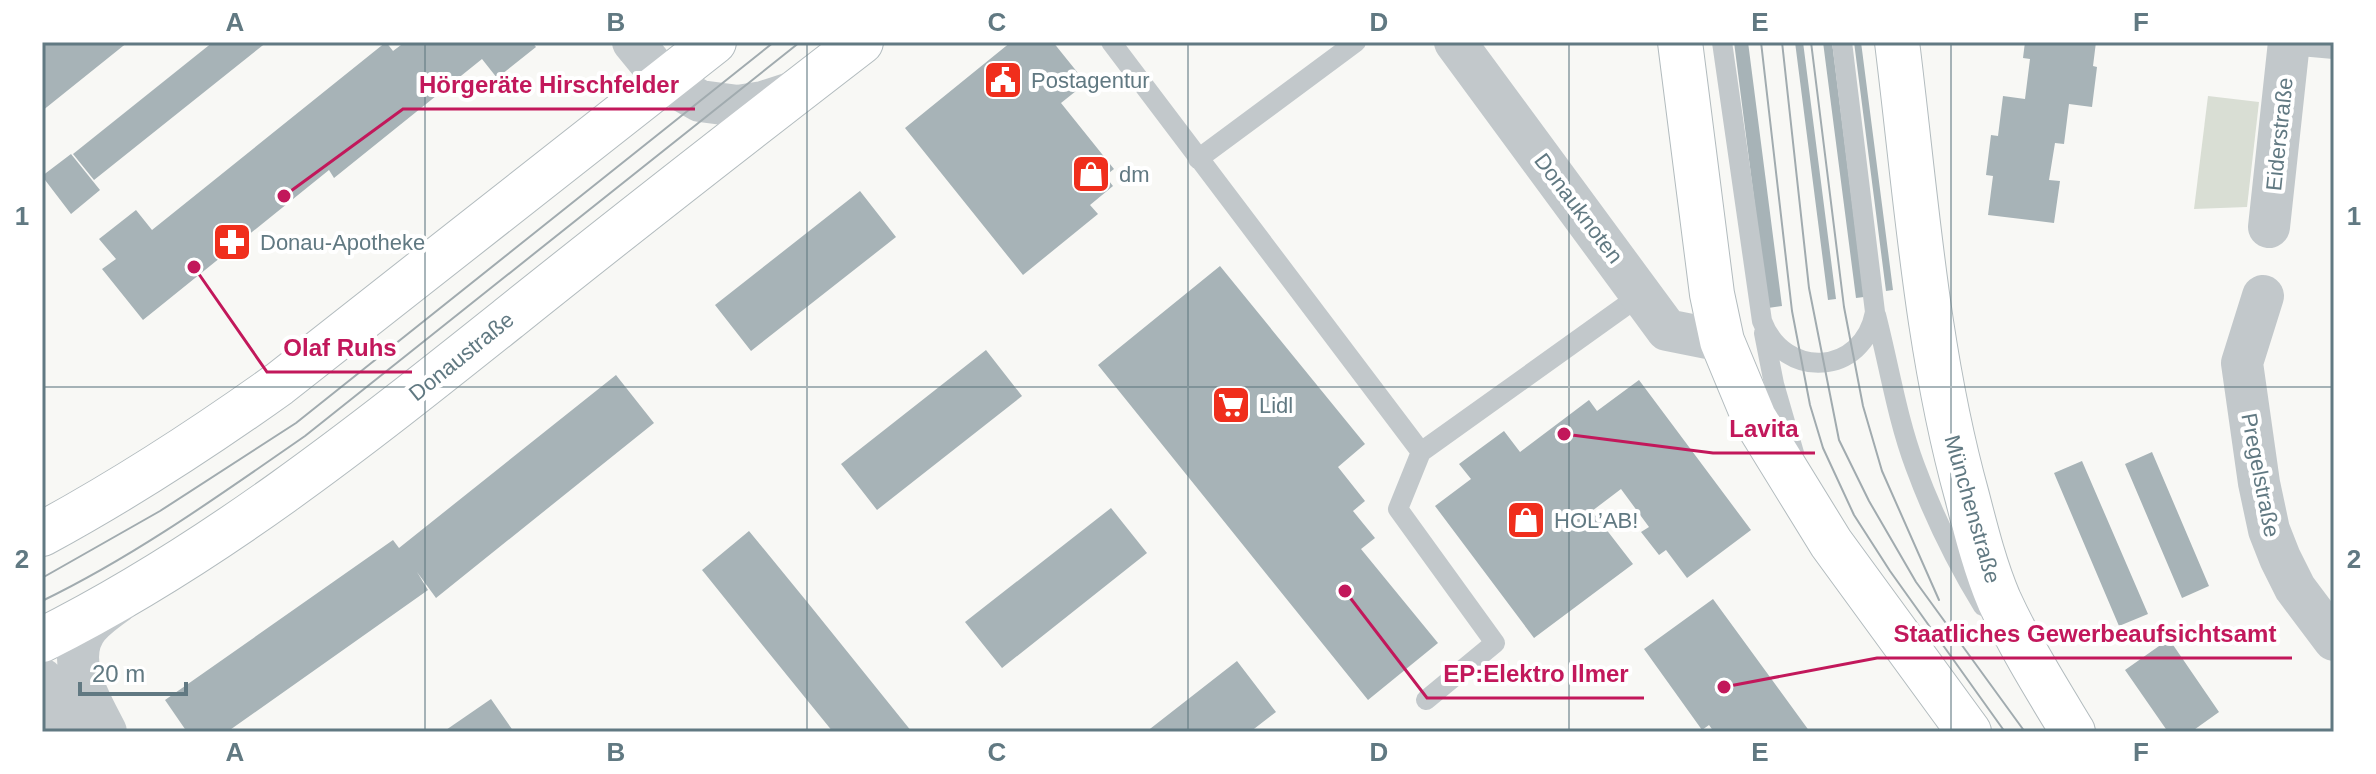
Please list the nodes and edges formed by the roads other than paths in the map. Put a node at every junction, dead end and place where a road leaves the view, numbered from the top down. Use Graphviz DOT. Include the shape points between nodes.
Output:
graph roads {
  1 [pos="633,42"];
  2 [pos="714,42"];
  3 [pos="861,42"];
  4 [pos="1111,42"];
  5 [pos="1356,42"];
  6 [pos="1455,42"];
  7 [pos="1842,42"];
  8 [pos="1897,42"];
  9 [pos="2289,43"];
  10 [pos="1695,45"];
  11 [pos="2334,49"];
  12 [pos="665,81"];
  13 [pos="798,91"];
  14 [pos="1198,159"];
  15 [pos="2269,227"];
  16 [pos="1633,281"];
  17 [pos="2263,296"];
  18 [pos="1875,312"];
  19 [pos="1762,321"];
  20 [pos="1722,341"];
  21 [pos="1421,452"];
  22 [pos="49,533"];
  23 [pos="1831,543"];
  24 [pos="129,594"];
  25 [pos="42,640"];
  26 [pos="2334,640"];
  27 [pos="42,679"];
  28 [pos="1426,700"];
  29 [pos="70,732"];
  30 [pos="106,732"];
  31 [pos="1969,732"];
  32 [pos="2070,732"];
  1 -- 12 [label="street"];
  2 -- 12 [label="main road"];
  3 -- 13 [label="main road, Donaustraße"];
  4 -- 14 [label="lane"];
  5 -- 14 [label="lane"];
  6 -- 16 [label="street, Donauknoten"];
  7 -- 18 [label="lane"];
  8 -- 32 [label="main road, Münchenstraße" via="1923,269 1953,446 1998,598"];
  9 -- 11 [label="lane"];
  9 -- 15 [label="street, Eiderstraße"];
  10 -- 19 [label="lane"];
  10 -- 20 [label="main road" via="1712,294"];
  12 -- 13 [label="street" via="721,106 763,102"];
  12 -- 22 [label="main road" via="279,384 182,452"];
  13 -- 24 [label="main road, Donaustraße" via="407,400 236,526"];
  14 -- 21 [label="lane"];
  16 -- 20 [label="street, Donauknoten" via="1667,330"];
  16 -- 21 [label="lane"];
  17 -- 26 [label="street, Pregelstraße" via="2242,363 2259,483 2280,558"];
  18 -- 19 [label="lane" via="1862,345 1852,354 1823,361 1788,356 1768,337"];
  18 -- 32 [label="lane" via="1914,463 1936,518 1993,622"];
  19 -- 23 [label="lane" via="1787,434"];
  20 -- 23 [label="main road" via="1754,418"];
  21 -- 28 [label="lane" via="1398,509 1495,643"];
  23 -- 31 [label="main road"];
  24 -- 25 [label="main road, Donaustraße"];
  24 -- 30 [label="street" via="86,629 81,644 78,666"];
  27 -- 29 [label="street"];
}
